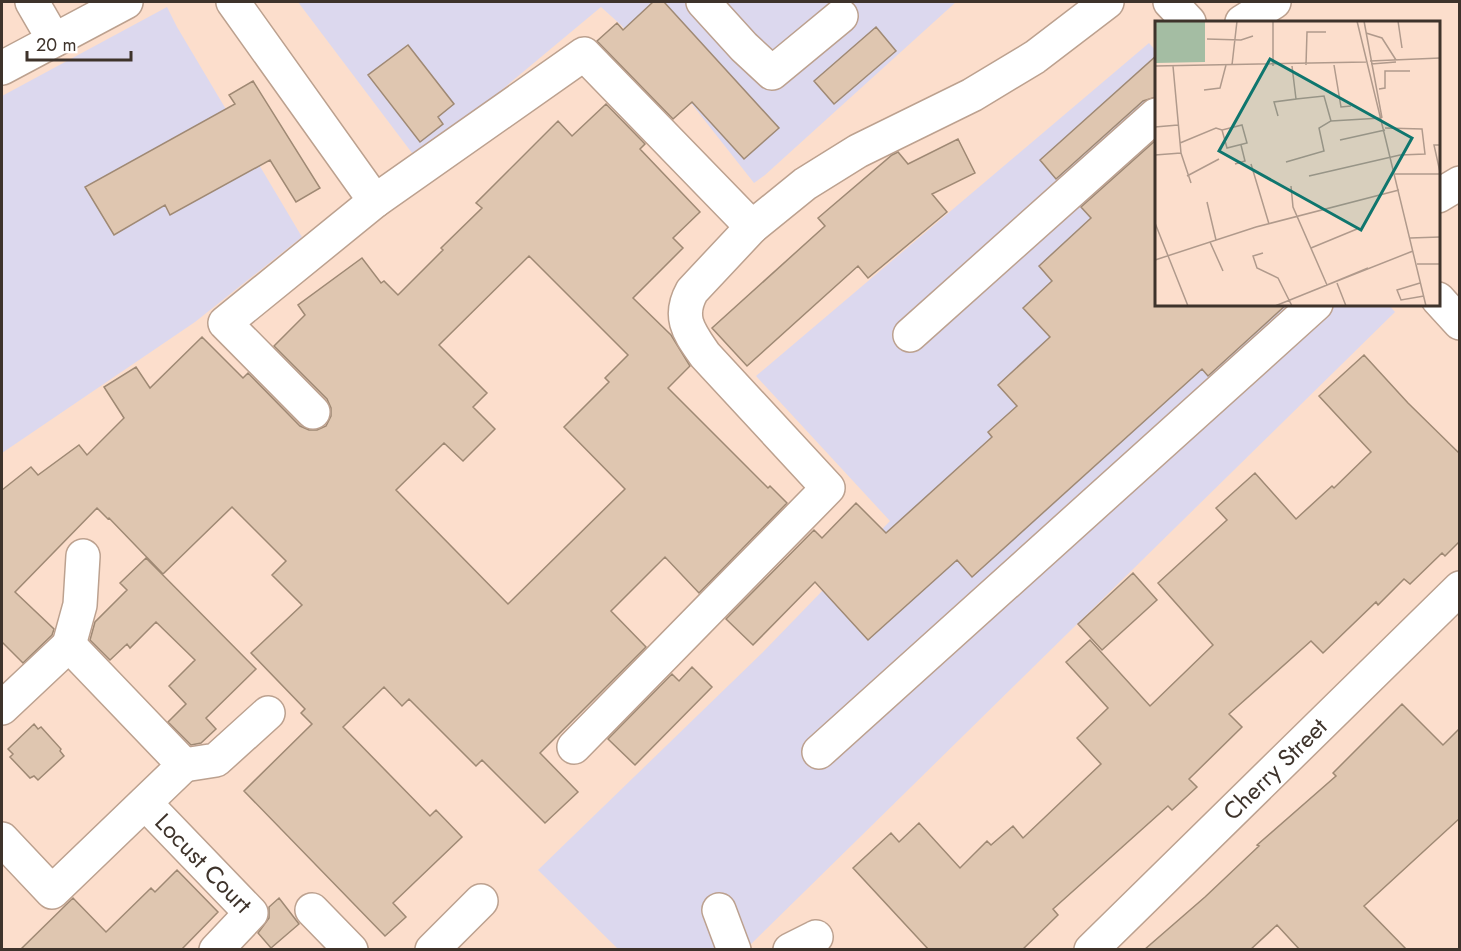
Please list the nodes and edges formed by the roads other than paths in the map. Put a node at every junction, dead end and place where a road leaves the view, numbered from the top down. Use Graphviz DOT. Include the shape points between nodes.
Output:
graph roads {
  1 [pos="32,2"];
  2 [pos="126,2"];
  3 [pos="233,2"];
  4 [pos="703,2"];
  5 [pos="1107,2"];
  6 [pos="1170,2"];
  7 [pos="1274,2"];
  8 [pos="842,16"];
  9 [pos="1188,21"];
  10 [pos="1244,21"];
  11 [pos="54,40"];
  12 [pos="2,68"];
  13 [pos="1155,116"];
  14 [pos="1460,183"];
  15 [pos="1440,195"];
  16 [pos="375,201"];
  17 [pos="752,227"];
  18 [pos="1440,301"];
  19 [pos="1314,306"];
  20 [pos="1460,323"];
  21 [pos="910,335"];
  22 [pos="313,412"];
  23 [pos="83,556"];
  24 [pos="1460,588"];
  25 [pos="69,645"];
  26 [pos="2,708"];
  27 [pos="268,712"];
  28 [pos="574,747"];
  29 [pos="819,752"];
  30 [pos="184,765"];
  31 [pos="145,803"];
  32 [pos="2,839"];
  33 [pos="481,901"];
  34 [pos="312,910"];
  35 [pos="719,910"];
  36 [pos="216,950"];
  37 [pos="351,950"];
  38 [pos="432,950"];
  39 [pos="734,950"];
  40 [pos="1091,950"];
  1 -- 11 [label="street"];
  2 -- 11 [label="street"];
  3 -- 16 [label="street"];
  4 -- 8 [label="street" via="772,73"];
  5 -- 17 [label="street" via="1035,57 972,95 858,151 805,184"];
  6 -- 9 [label="street"];
  7 -- 10 [label="street"];
  11 -- 12 [label="street"];
  13 -- 21 [label="street"];
  14 -- 15 [label="street"];
  16 -- 17 [label="street" via="584,54"];
  16 -- 22 [label="street" via="225,323"];
  17 -- 28 [label="street" via="692,291 685,304 689,332 705,355 828,488"];
  18 -- 20 [label="street"];
  19 -- 29 [label="street"];
  23 -- 25 [label="street" via="80,605"];
  24 -- 40 [label="street, Cherry Street"];
  25 -- 26 [label="street"];
  25 -- 30 [label="street"];
  27 -- 30 [label="street" via="216,760"];
  30 -- 31 [label="street"];
  31 -- 32 [label="street" via="52,892"];
  31 -- 36 [label="street, Locust Court" via="251,913"];
  33 -- 38 [label="street"];
  34 -- 37 [label="street"];
  35 -- 39 [label="street"];
}
